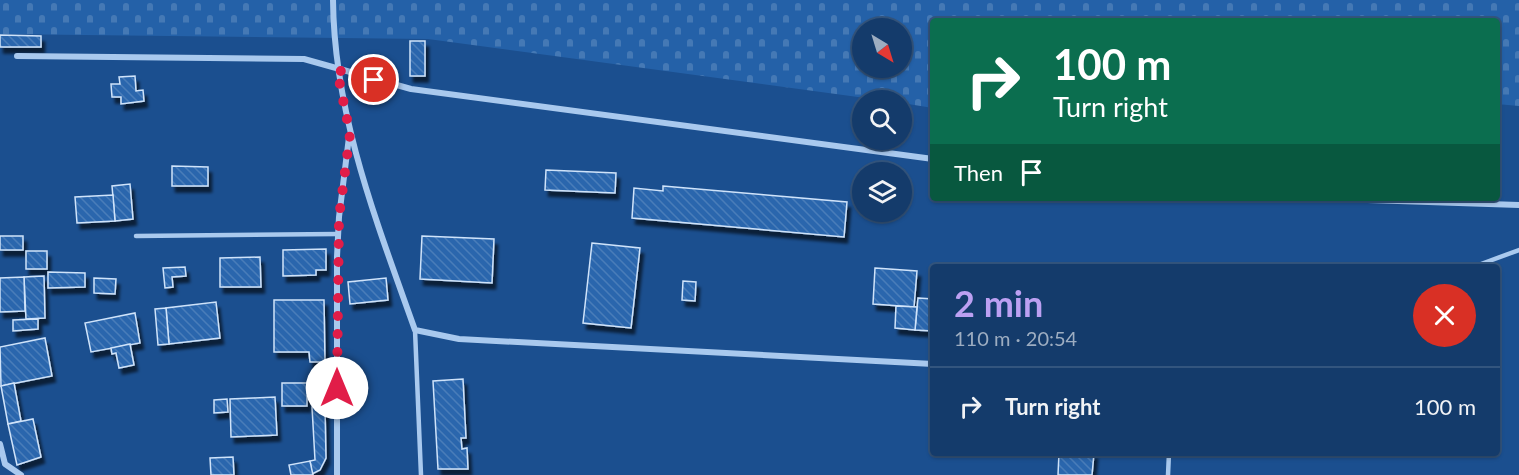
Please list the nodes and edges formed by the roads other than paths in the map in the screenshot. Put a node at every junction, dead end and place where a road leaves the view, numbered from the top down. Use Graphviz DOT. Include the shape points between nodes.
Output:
graph roads {
  1 [pos="333,0"];
  2 [pos="17,56"];
  3 [pos="337,70"];
  4 [pos="350,134"];
  5 [pos="930,159"];
  6 [pos="1398,201"];
  7 [pos="1519,205"];
  8 [pos="338,234"];
  9 [pos="136,236"];
  10 [pos="1519,250"];
  11 [pos="1481,264"];
  12 [pos="415,330"];
  13 [pos="930,364"];
  14 [pos="0,444"];
  15 [pos="1169,456"];
  16 [pos="2,465"];
  17 [pos="21,475"];
  18 [pos="337,475"];
  19 [pos="422,475"];
  20 [pos="1168,475"];
  1 -- 3 [label="street"];
  2 -- 3 [label="street" via="304,59"];
  3 -- 4 [label="street"];
  3 -- 5 [label="street" via="411,89"];
  4 -- 8 [label="street"];
  4 -- 12 [label="street"];
  6 -- 7 [label="street"];
  8 -- 9 [label="lane"];
  8 -- 18 [label="street"];
  10 -- 11 [label="lane"];
  12 -- 13 [label="street" via="459,339"];
  12 -- 19 [label="lane"];
  14 -- 16 [label="street"];
  15 -- 20 [label="lane"];
  16 -- 17 [label="street"];
}
